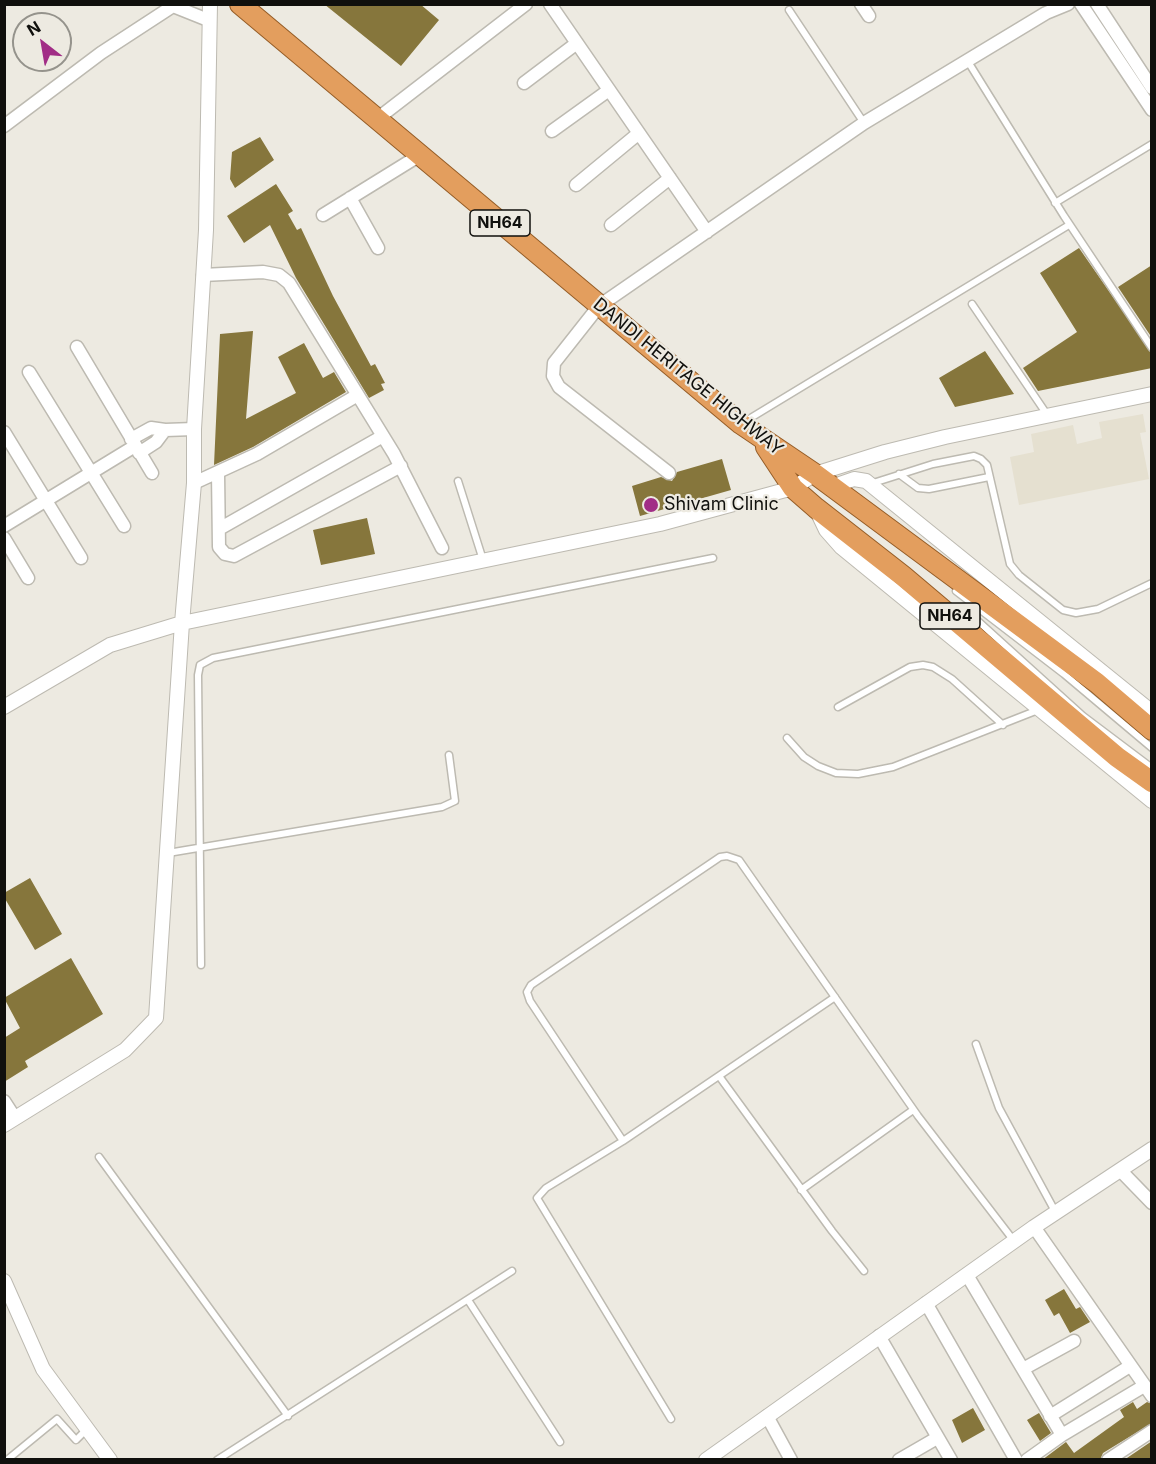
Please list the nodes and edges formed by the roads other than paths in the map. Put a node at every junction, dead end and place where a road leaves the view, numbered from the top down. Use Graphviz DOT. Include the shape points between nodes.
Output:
graph roads {
  1 [pos="210,4"];
  2 [pos="240,4"];
  3 [pos="526,4"];
  4 [pos="550,4"];
  5 [pos="861,4"];
  6 [pos="1068,4"];
  7 [pos="1081,4"];
  8 [pos="1097,4"];
  9 [pos="173,5"];
  10 [pos="1043,9"];
  11 [pos="789,10"];
  12 [pos="869,16"];
  13 [pos="208,20"];
  14 [pos="577,44"];
  15 [pos="966,60"];
  16 [pos="524,82"];
  17 [pos="1152,88"];
  18 [pos="609,90"];
  19 [pos="1152,110"];
  20 [pos="377,119"];
  21 [pos="864,123"];
  22 [pos="4,126"];
  23 [pos="552,131"];
  24 [pos="639,133"];
  25 [pos="1152,144"];
  26 [pos="420,155"];
  27 [pos="670,178"];
  28 [pos="576,185"];
  29 [pos="350,198"];
  30 [pos="1055,203"];
  31 [pos="322,215"];
  32 [pos="611,225"];
  33 [pos="1070,225"];
  34 [pos="707,232"];
  35 [pos="378,248"];
  36 [pos="203,275"];
  37 [pos="972,304"];
  38 [pos="599,306"];
  39 [pos="76,347"];
  40 [pos="1152,348"];
  41 [pos="29,372"];
  42 [pos="1152,394"];
  43 [pos="356,396"];
  44 [pos="1049,417"];
  45 [pos="741,424"];
  46 [pos="194,429"];
  47 [pos="4,432"];
  48 [pos="383,436"];
  49 [pos="761,440"];
  50 [pos="135,446"];
  51 [pos="401,466"];
  52 [pos="92,473"];
  53 [pos="218,473"];
  54 [pos="669,473"];
  55 [pos="152,474"];
  56 [pos="815,474"];
  57 [pos="899,474"];
  58 [pos="989,477"];
  59 [pos="458,481"];
  60 [pos="194,483"];
  61 [pos="869,484"];
  62 [pos="831,487"];
  63 [pos="793,488"];
  64 [pos="46,500"];
  65 [pos="816,508"];
  66 [pos="871,516"];
  67 [pos="4,525"];
  68 [pos="124,526"];
  69 [pos="219,530"];
  70 [pos="4,538"];
  71 [pos="442,548"];
  72 [pos="900,548"];
  73 [pos="81,558"];
  74 [pos="713,558"];
  75 [pos="483,560"];
  76 [pos="28,578"];
  77 [pos="1152,583"];
  78 [pos="951,586"];
  79 [pos="939,607"];
  80 [pos="182,623"];
  81 [pos="4,707"];
  82 [pos="838,707"];
  83 [pos="1046,707"];
  84 [pos="1152,712"];
  85 [pos="1003,725"];
  86 [pos="1152,730"];
  87 [pos="787,738"];
  88 [pos="1152,748"];
  89 [pos="449,755"];
  90 [pos="1152,768"];
  91 [pos="1152,782"];
  92 [pos="1152,801"];
  93 [pos="199,848"];
  94 [pos="167,853"];
  95 [pos="201,965"];
  96 [pos="835,997"];
  97 [pos="976,1044"];
  98 [pos="719,1076"];
  99 [pos="4,1101"];
  100 [pos="913,1110"];
  101 [pos="10,1121"];
  102 [pos="623,1141"];
  103 [pos="1152,1149"];
  104 [pos="99,1157"];
  105 [pos="1120,1170"];
  106 [pos="801,1190"];
  107 [pos="1152,1203"];
  108 [pos="1056,1213"];
  109 [pos="1034,1227"];
  110 [pos="1015,1241"];
  111 [pos="512,1271"];
  112 [pos="864,1271"];
  113 [pos="967,1275"];
  114 [pos="4,1281"];
  115 [pos="468,1300"];
  116 [pos="926,1303"];
  117 [pos="879,1336"];
  118 [pos="1074,1341"];
  119 [pos="1130,1366"];
  120 [pos="1023,1369"];
  121 [pos="1148,1391"];
  122 [pos="288,1416"];
  123 [pos="767,1416"];
  124 [pos="1050,1416"];
  125 [pos="671,1419"];
  126 [pos="88,1429"];
  127 [pos="1152,1431"];
  128 [pos="1062,1435"];
  129 [pos="938,1438"];
  130 [pos="560,1442"];
  131 [pos="714,1457"];
  132 [pos="104,1458"];
  133 [pos="7,1460"];
  134 [pos="217,1460"];
  135 [pos="791,1460"];
  136 [pos="899,1460"];
  137 [pos="951,1460"];
  138 [pos="1016,1460"];
  139 [pos="1028,1460"];
  140 [pos="1108,1460"];
  1 -- 13 [label="street"];
  2 -- 20 [label="highway, DANDI HERITAGE HIGHWAY / NH64"];
  3 -- 20 [label="street"];
  4 -- 14 [label="street"];
  5 -- 12 [label="street"];
  6 -- 10 [label="street"];
  7 -- 19 [label="street"];
  8 -- 17 [label="street"];
  9 -- 13 [label="street"];
  9 -- 22 [label="street" via="101,52"];
  10 -- 15 [label="street"];
  11 -- 21 [label="lane"];
  13 -- 36 [label="street"];
  14 -- 16 [label="street"];
  14 -- 18 [label="street"];
  15 -- 21 [label="street"];
  15 -- 30 [label="lane"];
  18 -- 23 [label="street"];
  18 -- 24 [label="street"];
  20 -- 26 [label="highway, DANDI HERITAGE HIGHWAY / NH64"];
  21 -- 34 [label="street"];
  24 -- 27 [label="street"];
  24 -- 28 [label="street"];
  25 -- 30 [label="lane"];
  26 -- 29 [label="street"];
  26 -- 38 [label="highway, DANDI HERITAGE HIGHWAY / NH64"];
  27 -- 32 [label="street"];
  27 -- 34 [label="street"];
  29 -- 31 [label="street"];
  29 -- 35 [label="street"];
  30 -- 33 [label="lane"];
  33 -- 40 [label="lane"];
  33 -- 45 [label="lane"];
  34 -- 38 [label="street"];
  36 -- 43 [label="street" via="279,275"];
  36 -- 46 [label="street"];
  37 -- 44 [label="lane"];
  38 -- 45 [label="highway, DANDI HERITAGE HIGHWAY / NH64"];
  38 -- 54 [label="street" via="554,363 553,376 559,387"];
  39 -- 50 [label="street"];
  41 -- 52 [label="street"];
  42 -- 44 [label="street"];
  43 -- 48 [label="street"];
  43 -- 53 [label="street"];
  44 -- 56 [label="street" via="945,437"];
  45 -- 49 [label="highway, DANDI HERITAGE HIGHWAY / NH64"];
  46 -- 50 [label="street" via="151,428"];
  46 -- 60 [label="street"];
  47 -- 64 [label="street"];
  48 -- 51 [label="street"];
  48 -- 69 [label="street"];
  49 -- 56 [label="highway, DANDI HERITAGE HIGHWAY / NH64"];
  49 -- 63 [label="highway, NH64"];
  50 -- 52 [label="street"];
  50 -- 55 [label="street"];
  51 -- 69 [label="street" via="234,556 219,547"];
  51 -- 71 [label="street"];
  52 -- 64 [label="street"];
  52 -- 68 [label="street"];
  53 -- 60 [label="street"];
  53 -- 69 [label="street"];
  56 -- 62 [label="highway, DANDI HERITAGE HIGHWAY / NH64"];
  56 -- 63 [label="street"];
  57 -- 58 [label="lane" via="918,488 929,489"];
  57 -- 58 [label="lane" via="974,456 987,465"];
  57 -- 61 [label="lane"];
  58 -- 77 [label="lane" via="1010,564 1018,575 1063,610 1076,613 1098,609"];
  59 -- 75 [label="lane"];
  60 -- 80 [label="street"];
  61 -- 62 [label="street" via="854,479"];
  61 -- 84 [label="street"];
  62 -- 66 [label="highway, DANDI HERITAGE HIGHWAY / NH64"];
  63 -- 65 [label="highway, NH64"];
  63 -- 75 [label="street" via="660,524"];
  64 -- 67 [label="street"];
  64 -- 73 [label="street"];
  65 -- 79 [label="highway, NH64"];
  65 -- 83 [label="street" via="826,530 842,547"];
  66 -- 72 [label="lane" via="877,528"];
  66 -- 86 [label="highway, DANDI HERITAGE HIGHWAY / NH64" via="1097,683"];
  70 -- 76 [label="street"];
  74 -- 93 [label="lane" via="213,658 200,665"];
  75 -- 80 [label="street"];
  78 -- 88 [label="lane"];
  79 -- 83 [label="highway, NH64"];
  79 -- 90 [label="lane" via="968,612 1083,716"];
  80 -- 81 [label="street" via="110,645"];
  80 -- 94 [label="street"];
  82 -- 85 [label="lane" via="923,664 952,679"];
  83 -- 85 [label="lane"];
  83 -- 91 [label="highway, NH64"];
  83 -- 92 [label="street"];
  85 -- 87 [label="lane" via="893,767 858,774 836,773 818,766"];
  89 -- 93 [label="lane" via="455,801 442,807"];
  93 -- 94 [label="lane"];
  93 -- 95 [label="lane"];
  94 -- 101 [label="street" via="156,1018 125,1050"];
  96 -- 98 [label="lane"];
  96 -- 100 [label="lane"];
  96 -- 102 [label="lane" via="739,860 727,856 720,857 531,985 527,992 530,1001"];
  97 -- 108 [label="lane" via="999,1108"];
  98 -- 102 [label="lane"];
  98 -- 106 [label="lane"];
  99 -- 101 [label="street"];
  100 -- 106 [label="lane"];
  100 -- 110 [label="lane"];
  102 -- 125 [label="lane" via="546,1188 537,1198"];
  103 -- 105 [label="street"];
  104 -- 122 [label="lane"];
  105 -- 107 [label="street"];
  105 -- 108 [label="street"];
  106 -- 112 [label="lane"];
  108 -- 109 [label="street"];
  109 -- 110 [label="street"];
  109 -- 119 [label="street"];
  110 -- 113 [label="street"];
  111 -- 115 [label="lane"];
  113 -- 116 [label="street"];
  113 -- 120 [label="street"];
  114 -- 126 [label="street" via="43,1369"];
  115 -- 122 [label="lane"];
  115 -- 130 [label="lane"];
  116 -- 117 [label="street"];
  116 -- 138 [label="street"];
  117 -- 123 [label="street"];
  117 -- 129 [label="street"];
  118 -- 120 [label="street"];
  119 -- 121 [label="street"];
  119 -- 124 [label="street"];
  120 -- 124 [label="street"];
  121 -- 128 [label="street"];
  122 -- 134 [label="lane"];
  123 -- 131 [label="street"];
  123 -- 135 [label="street"];
  124 -- 128 [label="street"];
  126 -- 132 [label="street"];
  126 -- 133 [label="lane" via="76,1440 57,1419"];
  127 -- 140 [label="street"];
  128 -- 139 [label="street"];
  129 -- 136 [label="street"];
  129 -- 137 [label="street"];
}
